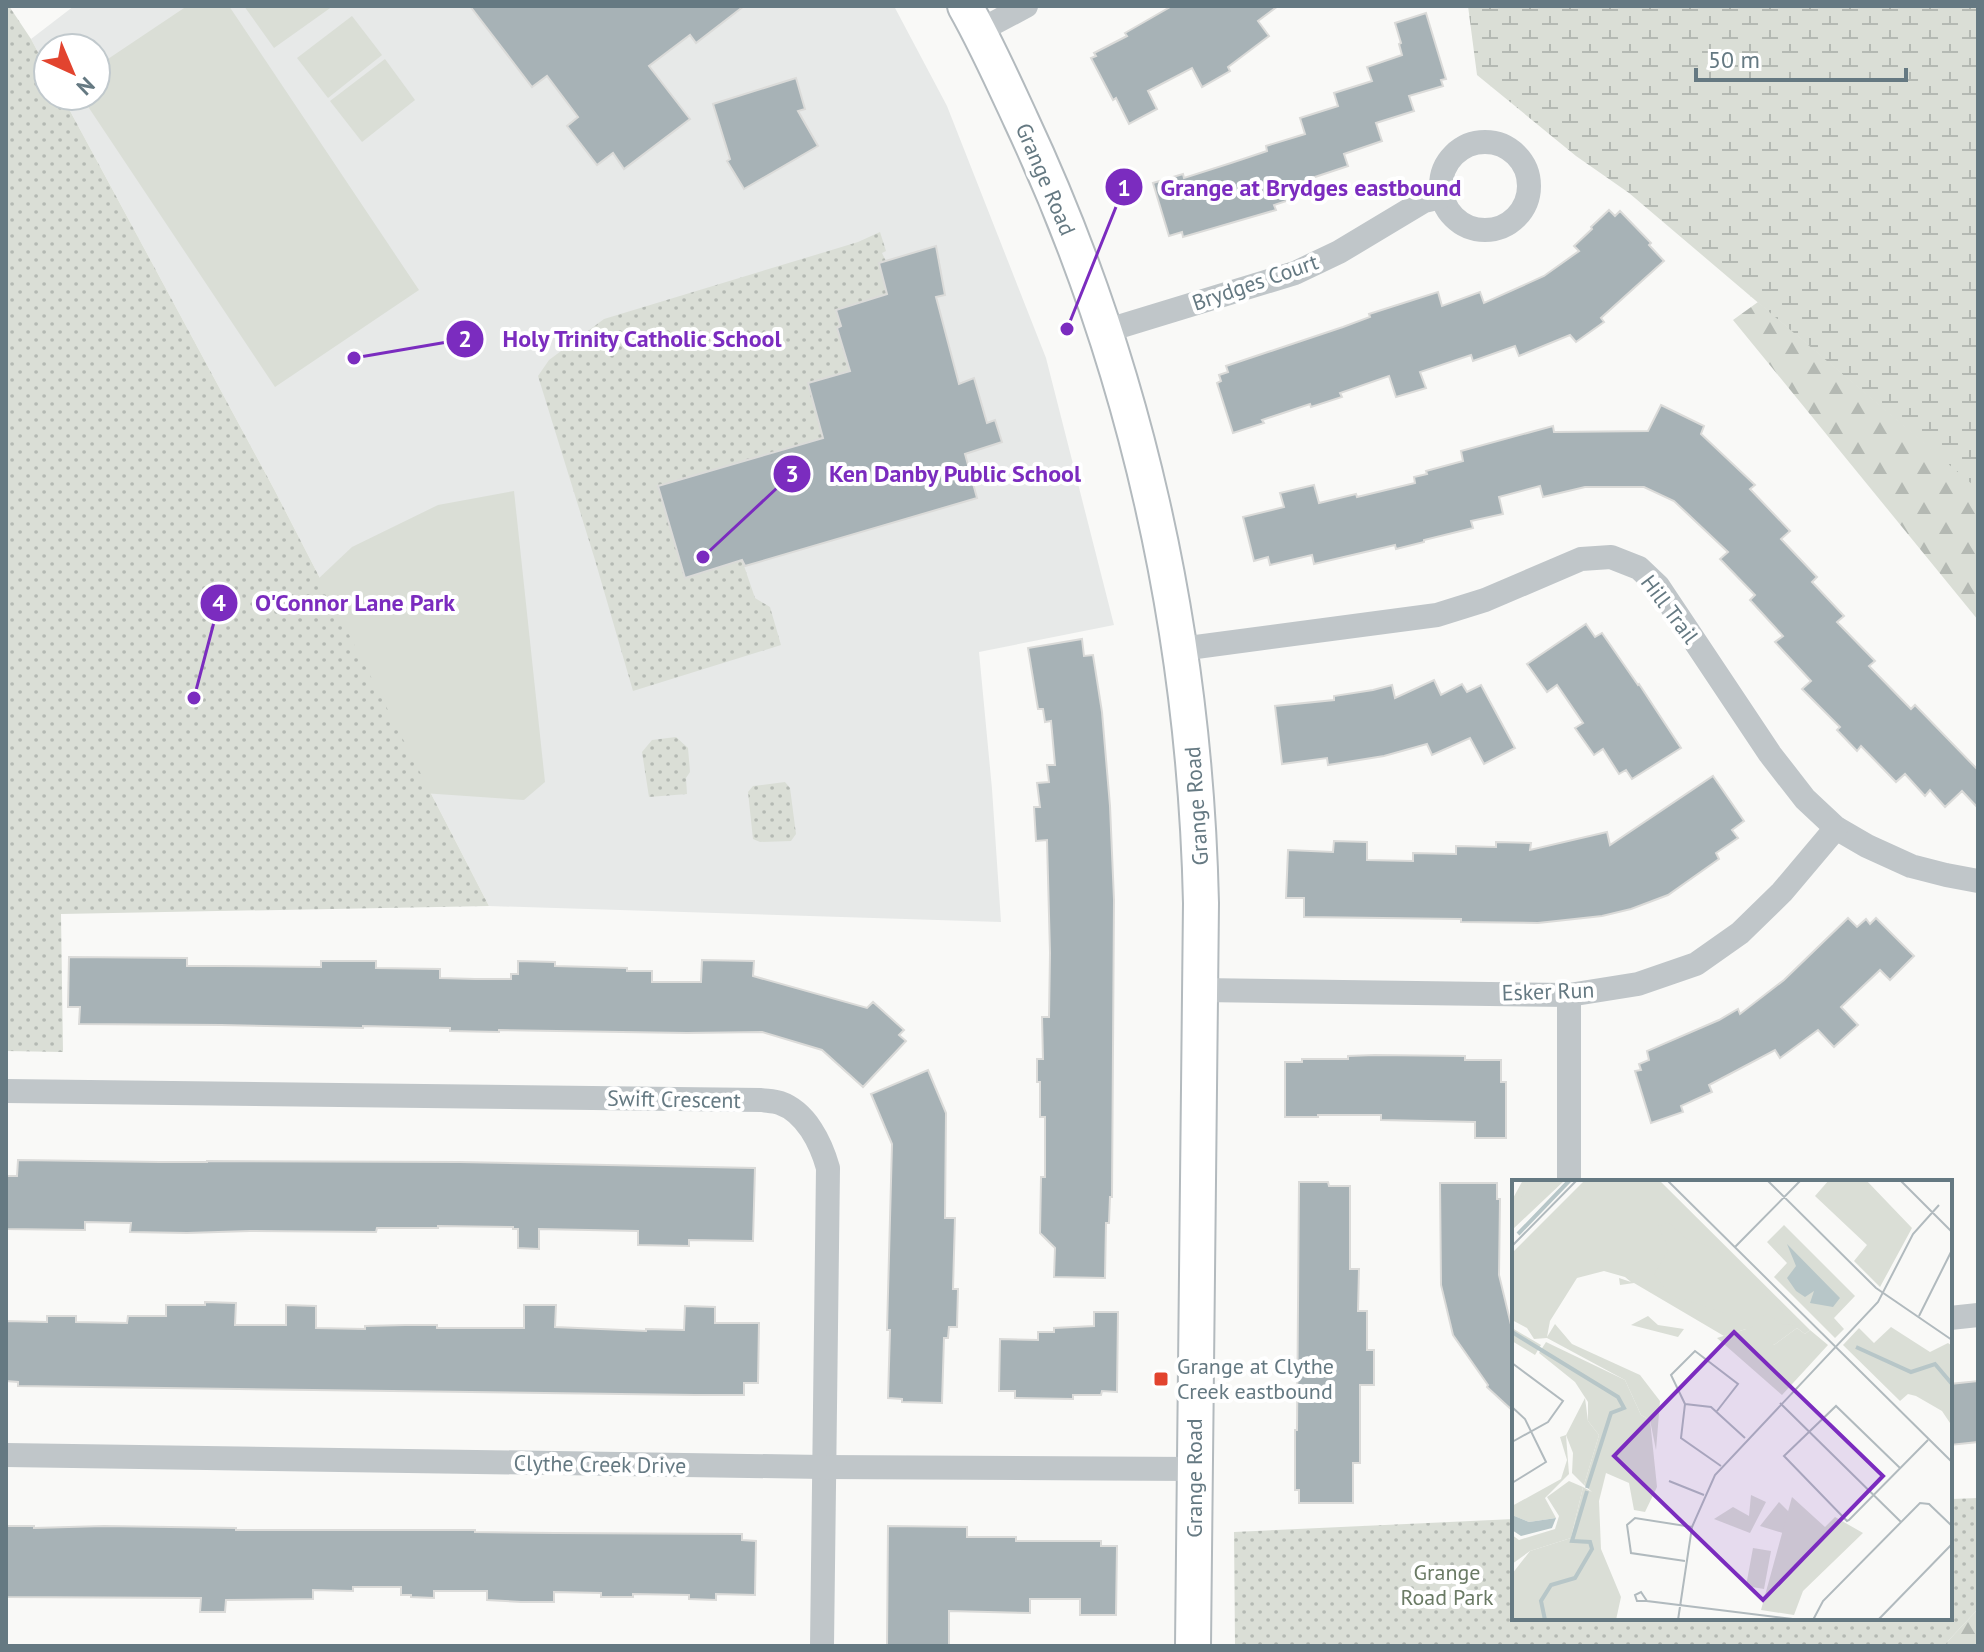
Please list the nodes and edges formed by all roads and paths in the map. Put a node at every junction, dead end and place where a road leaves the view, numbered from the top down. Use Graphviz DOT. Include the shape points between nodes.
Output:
graph roads {
  1 [pos="1026,6"];
  2 [pos="972,18"];
  3 [pos="1441,197"];
  4 [pos="1105,331"];
  5 [pos="1181,649"];
  6 [pos="1836,828"];
  7 [pos="1978,881"];
  8 [pos="1201,990"];
  9 [pos="1569,995"];
  10 [pos="6,1091"];
  11 [pos="1569,1180"];
  12 [pos="1978,1315"];
  13 [pos="1952,1318"];
  14 [pos="6,1455"];
  15 [pos="823,1467"];
  16 [pos="1194,1469"];
  17 [pos="822,1646"];
  18 [pos="1193,1646"];
  1 -- 2 [label="street"];
  2 -- 4 [label="street, Grange Road" via="1045,171"];
  3 -- 4 [label="street, Brydges Court" via="1424,201 1295,273"];
  4 -- 5 [label="street, Grange Road" via="1140,451"];
  5 -- 6 [label="street, Hill Trail" via="1437,615 1581,559 1611,557 1639,568 1658,586 1770,754"];
  5 -- 8 [label="street, Grange Road" via="1200,856"];
  6 -- 7 [label="street, Hill Trail" via="1911,866"];
  6 -- 9 [label="street, Esker Run" via="1751,923 1696,964 1638,984"];
  8 -- 9 [label="street, Esker Run"];
  8 -- 16 [label="street, Grange Road"];
  9 -- 11 [label="street"];
  10 -- 15 [label="street, Swift Crescent" via="782,1104 812,1131 828,1168"];
  12 -- 13 [label="street"];
  14 -- 15 [label="street, Clythe Creek Drive"];
  15 -- 16 [label="street, Clythe Creek Drive"];
  15 -- 17 [label="street, Swift Crescent"];
  16 -- 18 [label="street, Grange Road"];
}
